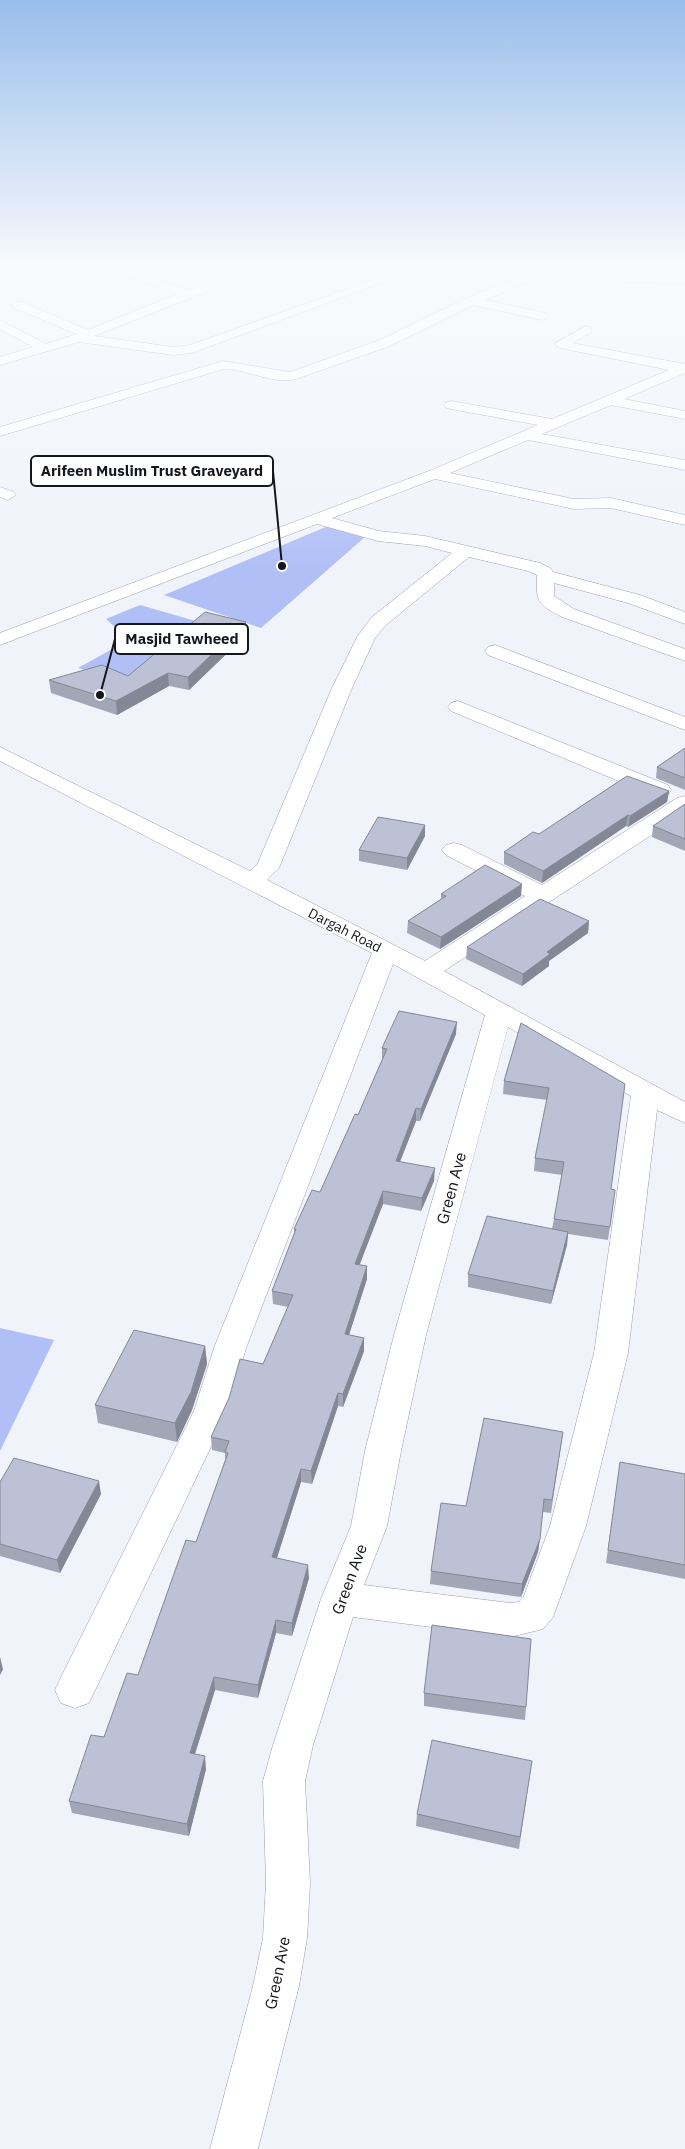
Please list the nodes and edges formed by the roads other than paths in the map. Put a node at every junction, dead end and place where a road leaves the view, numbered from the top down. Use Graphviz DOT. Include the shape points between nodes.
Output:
graph roads {
  1 [pos="219,366"];
  2 [pos="244,366"];
  3 [pos="319,366"];
  4 [pos="671,366"];
  5 [pos="684,369"];
  6 [pos="656,380"];
  7 [pos="685,386"];
  8 [pos="609,400"];
  9 [pos="451,405"];
  10 [pos="685,415"];
  11 [pos="552,423"];
  12 [pos="0,432"];
  13 [pos="526,435"];
  14 [pos="685,465"];
  15 [pos="434,474"];
  16 [pos="316,519"];
  17 [pos="685,520"];
  18 [pos="465,551"];
  19 [pos="546,576"];
  20 [pos="685,618"];
  21 [pos="0,639"];
  22 [pos="494,651"];
  23 [pos="685,655"];
  24 [pos="458,707"];
  25 [pos="685,724"];
  26 [pos="0,753"];
  27 [pos="685,802"];
  28 [pos="454,850"];
  29 [pos="252,882"];
  30 [pos="544,896"];
  31 [pos="385,951"];
  32 [pos="426,971"];
  33 [pos="499,1013"];
  34 [pos="645,1092"];
  35 [pos="685,1114"];
  36 [pos="340,1599"];
  37 [pos="75,1690"];
  38 [pos="234,2149"];
  1 -- 12 [label="street"];
  2 -- 3 [label="street" via="278,376 291,376"];
  4 -- 5 [label="street"];
  5 -- 6 [label="street"];
  6 -- 7 [label="street"];
  6 -- 8 [label="street"];
  8 -- 10 [label="street"];
  8 -- 11 [label="street"];
  9 -- 11 [label="street"];
  11 -- 13 [label="street"];
  13 -- 14 [label="street"];
  13 -- 15 [label="street"];
  15 -- 16 [label="street"];
  15 -- 17 [label="street" via="574,504 611,503"];
  16 -- 18 [label="street" via="378,536"];
  16 -- 21 [label="street"];
  18 -- 19 [label="street" via="534,567"];
  18 -- 29 [label="street" via="379,622 366,638 267,868"];
  19 -- 20 [label="street" via="634,599"];
  19 -- 23 [label="street" via="543,595 552,605"];
  22 -- 25 [label="street"];
  24 -- 27 [label="street"];
  26 -- 29 [label="street, Dargah Road"];
  27 -- 30 [label="street"];
  28 -- 30 [label="street"];
  29 -- 31 [label="street, Dargah Road"];
  30 -- 32 [label="street"];
  31 -- 32 [label="street, Dargah Road"];
  31 -- 37 [label="street" via="230,1348 211,1411"];
  32 -- 33 [label="street, Dargah Road"];
  33 -- 34 [label="street, Dargah Road"];
  33 -- 36 [label="street, Green Ave" via="410,1334 368,1526"];
  34 -- 35 [label="street, Dargah Road"];
  34 -- 36 [label="street" via="611,1353 568,1526 540,1605 529,1617 510,1620"];
  36 -- 38 [label="street, Green Ave" via="284,1781 288,1882 285,1938 276,1986"];
}
